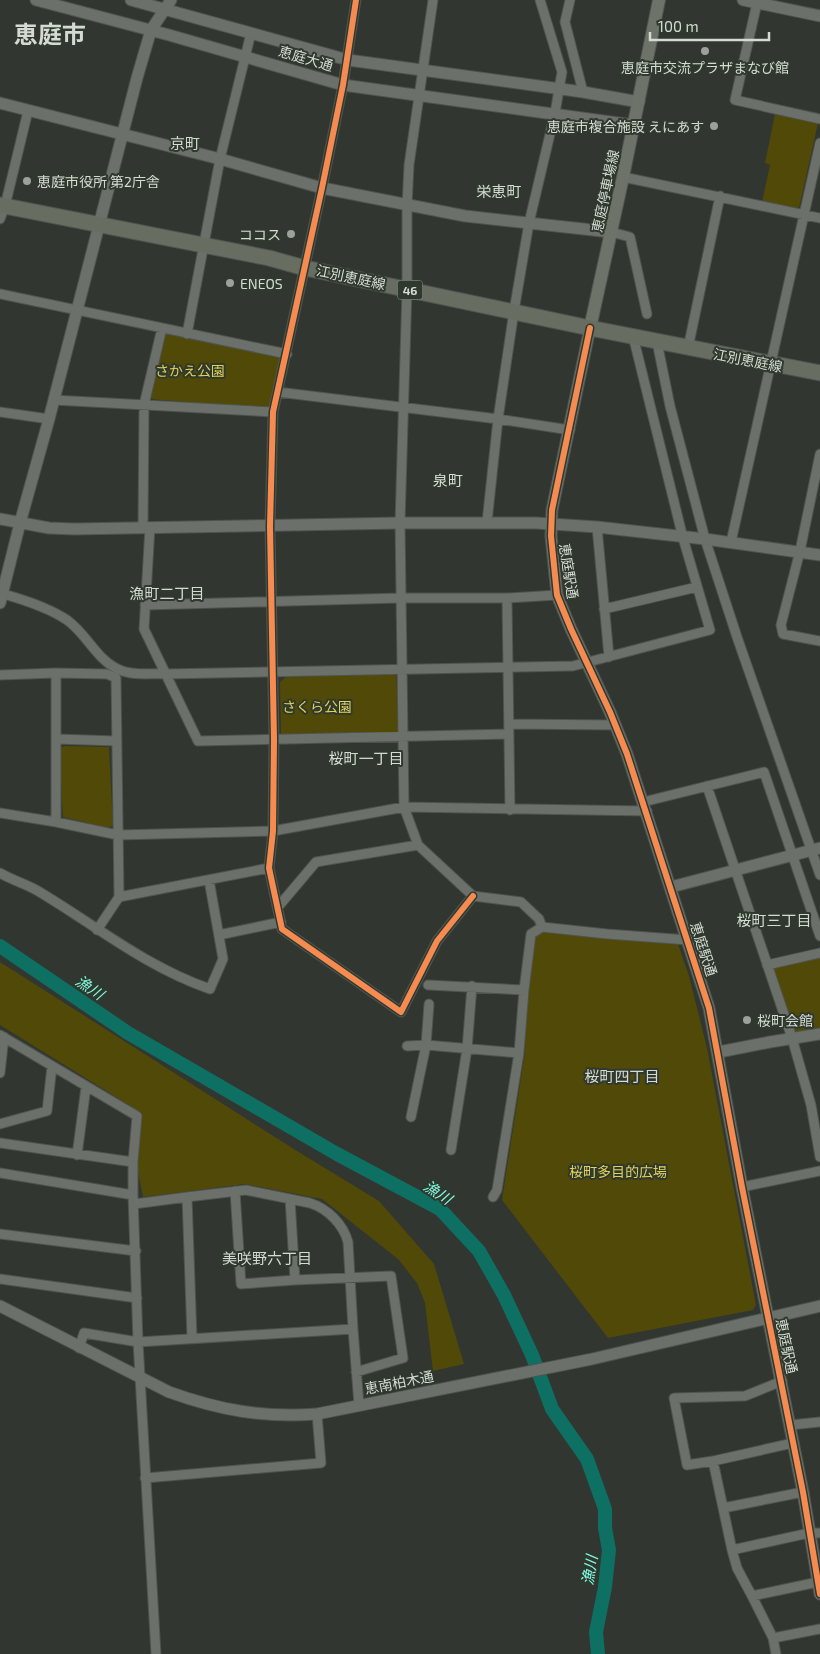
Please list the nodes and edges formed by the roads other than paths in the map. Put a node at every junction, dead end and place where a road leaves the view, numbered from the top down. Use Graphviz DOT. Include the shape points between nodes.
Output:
graph roads {
  1 [pos="36,0"];
  2 [pos="131,0"];
  3 [pos="356,0"];
  4 [pos="433,0"];
  5 [pos="540,0"];
  6 [pos="570,0"];
  7 [pos="659,0"];
  8 [pos="743,0"];
  9 [pos="757,3"];
  10 [pos="168,5"];
  11 [pos="820,16"];
  12 [pos="151,30"];
  13 [pos="251,33"];
  14 [pos="244,56"];
  15 [pos="348,60"];
  16 [pos="422,70"];
  17 [pos="343,85"];
  18 [pos="560,90"];
  19 [pos="583,92"];
  20 [pos="420,94"];
  21 [pos="639,102"];
  22 [pos="0,103"];
  23 [pos="28,111"];
  24 [pos="555,113"];
  25 [pos="820,119"];
  26 [pos="633,125"];
  27 [pos="123,135"];
  28 [pos="820,143"];
  29 [pos="220,159"];
  30 [pos="624,177"];
  31 [pos="322,188"];
  32 [pos="720,196"];
  33 [pos="407,206"];
  34 [pos="2,210"];
  35 [pos="803,215"];
  36 [pos="820,218"];
  37 [pos="529,223"];
  38 [pos="99,225"];
  39 [pos="612,232"];
  40 [pos="204,246"];
  41 [pos="305,268"];
  42 [pos="407,289"];
  43 [pos="0,294"];
  44 [pos="77,310"];
  45 [pos="514,311"];
  46 [pos="647,314"];
  47 [pos="162,328"];
  48 [pos="590,328"];
  49 [pos="187,334"];
  50 [pos="633,336"];
  51 [pos="658,342"];
  52 [pos="688,348"];
  53 [pos="287,354"];
  54 [pos="770,364"];
  55 [pos="820,373"];
  56 [pos="278,392"];
  57 [pos="54,400"];
  58 [pos="144,405"];
  59 [pos="403,408"];
  60 [pos="0,412"];
  61 [pos="273,412"];
  62 [pos="50,419"];
  63 [pos="498,419"];
  64 [pos="570,430"];
  65 [pos="820,454"];
  66 [pos="0,519"];
  67 [pos="487,522"];
  68 [pos="20,523"];
  69 [pos="400,523"];
  70 [pos="551,524"];
  71 [pos="270,526"];
  72 [pos="147,527"];
  73 [pos="596,527"];
  74 [pos="683,538"];
  75 [pos="705,539"];
  76 [pos="731,542"];
  77 [pos="800,552"];
  78 [pos="820,555"];
  79 [pos="697,587"];
  80 [pos="557,595"];
  81 [pos="1,596"];
  82 [pos="400,598"];
  83 [pos="507,598"];
  84 [pos="272,602"];
  85 [pos="145,605"];
  86 [pos="604,609"];
  87 [pos="820,641"];
  88 [pos="609,657"];
  89 [pos="587,662"];
  90 [pos="508,668"];
  91 [pos="402,670"];
  92 [pos="273,672"];
  93 [pos="56,673"];
  94 [pos="165,674"];
  95 [pos="0,675"];
  96 [pos="509,724"];
  97 [pos="616,724"];
  98 [pos="509,734"];
  99 [pos="402,736"];
  100 [pos="56,739"];
  101 [pos="274,740"];
  102 [pos="117,741"];
  103 [pos="707,786"];
  104 [pos="645,806"];
  105 [pos="404,807"];
  106 [pos="510,810"];
  107 [pos="0,813"];
  108 [pos="56,822"];
  109 [pos="272,832"];
  110 [pos="118,835"];
  111 [pos="418,845"];
  112 [pos="816,849"];
  113 [pos="793,856"];
  114 [pos="269,868"];
  115 [pos="735,871"];
  116 [pos="0,873"];
  117 [pos="820,875"];
  118 [pos="209,880"];
  119 [pos="671,887"];
  120 [pos="473,896"];
  121 [pos="119,897"];
  122 [pos="278,907"];
  123 [pos="281,922"];
  124 [pos="542,927"];
  125 [pos="97,930"];
  126 [pos="219,935"];
  127 [pos="820,936"];
  128 [pos="688,940"];
  129 [pos="820,953"];
  130 [pos="766,965"];
  131 [pos="428,985"];
  132 [pos="472,986"];
  133 [pos="524,990"];
  134 [pos="429,1004"];
  135 [pos="820,1034"];
  136 [pos="2,1036"];
  137 [pos="792,1038"];
  138 [pos="426,1045"];
  139 [pos="407,1046"];
  140 [pos="467,1049"];
  141 [pos="719,1052"];
  142 [pos="519,1053"];
  143 [pos="52,1066"];
  144 [pos="0,1073"];
  145 [pos="86,1086"];
  146 [pos="411,1117"];
  147 [pos="0,1124"];
  148 [pos="0,1143"];
  149 [pos="451,1150"];
  150 [pos="77,1155"];
  151 [pos="820,1157"];
  152 [pos="133,1162"];
  153 [pos="820,1171"];
  154 [pos="0,1173"];
  155 [pos="742,1187"];
  156 [pos="235,1191"];
  157 [pos="187,1196"];
  158 [pos="493,1197"];
  159 [pos="290,1199"];
  160 [pos="133,1200"];
  161 [pos="0,1234"];
  162 [pos="136,1251"];
  163 [pos="350,1277"];
  164 [pos="0,1279"];
  165 [pos="295,1280"];
  166 [pos="137,1298"];
  167 [pos="0,1306"];
  168 [pos="820,1306"];
  169 [pos="768,1317"];
  170 [pos="353,1328"];
  171 [pos="192,1338"];
  172 [pos="138,1342"];
  173 [pos="79,1348"];
  174 [pos="356,1372"];
  175 [pos="140,1379"];
  176 [pos="782,1381"];
  177 [pos="359,1405"];
  178 [pos="317,1414"];
  179 [pos="820,1422"];
  180 [pos="790,1425"];
  181 [pos="793,1443"];
  182 [pos="713,1461"];
  183 [pos="145,1478"];
  184 [pos="803,1492"];
  185 [pos="723,1508"];
  186 [pos="815,1533"];
  187 [pos="732,1550"];
  188 [pos="819,1588"];
  189 [pos="752,1596"];
  190 [pos="820,1629"];
  191 [pos="773,1638"];
  192 [pos="156,1654"];
  193 [pos="776,1654"];
  1 -- 12 [label="street, 恵庭大通"];
  2 -- 10 [label="street, 恵庭大通"];
  3 -- 15 [label="street"];
  4 -- 16 [label="street"];
  5 -- 18 [label="street" via="562,72"];
  6 -- 19 [label="street" via="565,22"];
  7 -- 21 [label="main road, 恵庭停車場線"];
  8 -- 9 [label="street"];
  9 -- 11 [label="street"];
  9 -- 25 [label="street" via="735,100"];
  10 -- 12 [label="street"];
  10 -- 13 [label="street, 恵庭大通"];
  12 -- 14 [label="street, 恵庭大通"];
  12 -- 27 [label="street"];
  13 -- 14 [label="street"];
  13 -- 15 [label="street, 恵庭大通"];
  14 -- 17 [label="street, 恵庭大通"];
  14 -- 29 [label="street"];
  15 -- 16 [label="street, 恵庭大通"];
  15 -- 17 [label="street"];
  16 -- 18 [label="street, 恵庭大通"];
  16 -- 20 [label="street"];
  17 -- 20 [label="street, 恵庭大通"];
  17 -- 31 [label="street"];
  18 -- 19 [label="street, 恵庭大通"];
  18 -- 24 [label="street"];
  19 -- 21 [label="street, 恵庭大通"];
  20 -- 24 [label="street, 恵庭大通"];
  20 -- 33 [label="street" via="409,165"];
  21 -- 26 [label="main road, 恵庭停車場線"];
  22 -- 23 [label="street"];
  23 -- 27 [label="street"];
  23 -- 34 [label="street"];
  24 -- 26 [label="street, 恵庭大通"];
  24 -- 37 [label="street"];
  26 -- 30 [label="main road, 恵庭停車場線"];
  27 -- 29 [label="street"];
  27 -- 38 [label="street"];
  28 -- 35 [label="street"];
  29 -- 31 [label="street"];
  29 -- 40 [label="street"];
  30 -- 32 [label="street"];
  30 -- 39 [label="main road, 恵庭停車場線"];
  31 -- 33 [label="street"];
  31 -- 41 [label="street"];
  32 -- 35 [label="street"];
  32 -- 52 [label="street"];
  33 -- 37 [label="street"];
  33 -- 42 [label="street"];
  34 -- 38 [label="main road, 江別恵庭線 / 46"];
  35 -- 36 [label="street"];
  35 -- 54 [label="street"];
  37 -- 39 [label="street"];
  37 -- 45 [label="street"];
  38 -- 40 [label="main road, 江別恵庭線 / 46"];
  38 -- 44 [label="street"];
  39 -- 46 [label="street" via="630,237"];
  39 -- 48 [label="main road, 恵庭停車場線"];
  40 -- 41 [label="main road, 江別恵庭線 / 46"];
  40 -- 49 [label="street"];
  41 -- 42 [label="main road, 江別恵庭線 / 46"];
  41 -- 53 [label="street"];
  42 -- 45 [label="main road, 江別恵庭線 / 46"];
  42 -- 59 [label="street"];
  43 -- 44 [label="street"];
  44 -- 47 [label="street"];
  44 -- 57 [label="street"];
  45 -- 48 [label="main road, 江別恵庭線 / 46"];
  45 -- 63 [label="street"];
  47 -- 49 [label="street"];
  47 -- 58 [label="street"];
  48 -- 50 [label="main road, 江別恵庭線 / 46"];
  48 -- 64 [label="street, 恵庭駅通"];
  49 -- 53 [label="street"];
  50 -- 51 [label="main road, 江別恵庭線 / 46"];
  50 -- 74 [label="street"];
  51 -- 52 [label="main road, 江別恵庭線 / 46"];
  51 -- 75 [label="street" via="670,406"];
  52 -- 54 [label="main road, 江別恵庭線 / 46"];
  53 -- 56 [label="street"];
  54 -- 55 [label="main road, 江別恵庭線 / 46"];
  54 -- 76 [label="street"];
  56 -- 59 [label="street"];
  56 -- 61 [label="street"];
  57 -- 58 [label="street"];
  57 -- 62 [label="street"];
  58 -- 61 [label="street"];
  58 -- 72 [label="street"];
  59 -- 63 [label="street"];
  59 -- 69 [label="street"];
  60 -- 62 [label="street"];
  61 -- 71 [label="street"];
  62 -- 68 [label="street"];
  63 -- 64 [label="street"];
  63 -- 67 [label="street"];
  64 -- 70 [label="street, 恵庭駅通"];
  65 -- 77 [label="street"];
  66 -- 68 [label="street"];
  67 -- 69 [label="street"];
  67 -- 70 [label="street"];
  68 -- 72 [label="street" via="49,528"];
  68 -- 81 [label="street"];
  69 -- 71 [label="street"];
  69 -- 82 [label="street"];
  70 -- 73 [label="street"];
  70 -- 80 [label="street, 恵庭駅通"];
  71 -- 72 [label="street"];
  71 -- 84 [label="street"];
  72 -- 85 [label="street"];
  73 -- 74 [label="street"];
  73 -- 86 [label="street"];
  74 -- 75 [label="street"];
  74 -- 79 [label="street"];
  75 -- 76 [label="street"];
  75 -- 112 [label="street" via="737,637"];
  76 -- 77 [label="street"];
  77 -- 78 [label="street"];
  77 -- 87 [label="street" via="781,625 784,634"];
  79 -- 86 [label="street"];
  79 -- 88 [label="street" via="710,630"];
  80 -- 83 [label="street"];
  80 -- 89 [label="street, 恵庭駅通"];
  81 -- 94 [label="street" via="41,606 68,620 105,660 120,671"];
  82 -- 83 [label="street"];
  82 -- 84 [label="street"];
  82 -- 91 [label="street"];
  83 -- 90 [label="street"];
  84 -- 85 [label="street"];
  84 -- 92 [label="street"];
  85 -- 94 [label="street" via="144,629"];
  86 -- 88 [label="street"];
  88 -- 89 [label="street"];
  89 -- 90 [label="street" via="573,666"];
  89 -- 97 [label="street, 恵庭駅通"];
  90 -- 91 [label="street"];
  90 -- 96 [label="street"];
  91 -- 92 [label="street"];
  91 -- 99 [label="street"];
  92 -- 94 [label="street"];
  92 -- 101 [label="street"];
  93 -- 95 [label="street"];
  93 -- 100 [label="street"];
  93 -- 102 [label="street" via="107,674 116,678"];
  94 -- 101 [label="street" via="198,741"];
  96 -- 97 [label="street"];
  96 -- 98 [label="street"];
  97 -- 104 [label="street, 恵庭駅通"];
  98 -- 99 [label="street"];
  98 -- 106 [label="street"];
  99 -- 101 [label="street"];
  99 -- 105 [label="street"];
  100 -- 102 [label="street"];
  100 -- 108 [label="street"];
  101 -- 109 [label="street"];
  102 -- 110 [label="street"];
  103 -- 104 [label="street"];
  103 -- 113 [label="street" via="764,772"];
  103 -- 115 [label="street"];
  104 -- 106 [label="street"];
  104 -- 119 [label="street, 恵庭駅通"];
  105 -- 106 [label="street"];
  105 -- 109 [label="street"];
  105 -- 111 [label="street"];
  107 -- 108 [label="street"];
  108 -- 110 [label="street"];
  109 -- 110 [label="street"];
  109 -- 114 [label="street"];
  110 -- 121 [label="street"];
  111 -- 120 [label="street"];
  111 -- 122 [label="street" via="316,862"];
  112 -- 113 [label="street"];
  112 -- 117 [label="street"];
  113 -- 115 [label="street"];
  113 -- 127 [label="street"];
  114 -- 118 [label="street"];
  114 -- 122 [label="street"];
  115 -- 119 [label="street"];
  115 -- 130 [label="street"];
  116 -- 125 [label="street" via="36,890"];
  118 -- 121 [label="street"];
  118 -- 126 [label="street"];
  119 -- 128 [label="street, 恵庭駅通"];
  120 -- 123 [label="street" via="437,941 401,1012 282,929"];
  120 -- 124 [label="street" via="521,902 539,919"];
  121 -- 125 [label="street"];
  122 -- 123 [label="street"];
  123 -- 126 [label="street"];
  124 -- 128 [label="street"];
  124 -- 133 [label="street" via="531,934"];
  125 -- 126 [label="street" via="142,958 210,988 223,959"];
  128 -- 141 [label="street, 恵庭駅通" via="710,1008"];
  129 -- 130 [label="street"];
  130 -- 137 [label="street"];
  131 -- 132 [label="street"];
  132 -- 133 [label="street"];
  132 -- 140 [label="street"];
  133 -- 142 [label="street"];
  134 -- 138 [label="street"];
  135 -- 137 [label="street"];
  136 -- 143 [label="street"];
  136 -- 144 [label="street"];
  137 -- 141 [label="street"];
  137 -- 151 [label="street" via="811,1105"];
  138 -- 139 [label="street"];
  138 -- 140 [label="street"];
  138 -- 146 [label="street"];
  140 -- 142 [label="street"];
  140 -- 149 [label="street"];
  141 -- 155 [label="street, 恵庭駅通"];
  142 -- 158 [label="street" via="497,1190"];
  143 -- 145 [label="street"];
  143 -- 147 [label="street" via="47,1111"];
  145 -- 150 [label="street"];
  145 -- 152 [label="street" via="136,1116"];
  148 -- 150 [label="street"];
  150 -- 152 [label="street"];
  152 -- 160 [label="street"];
  153 -- 155 [label="street"];
  154 -- 160 [label="street"];
  155 -- 169 [label="street, 恵庭駅通"];
  156 -- 157 [label="street"];
  156 -- 159 [label="street" via="246,1190"];
  156 -- 165 [label="street" via="240,1284"];
  157 -- 160 [label="street"];
  157 -- 171 [label="street"];
  159 -- 163 [label="street" via="319,1206 334,1218 348,1242"];
  159 -- 165 [label="street"];
  160 -- 162 [label="street"];
  161 -- 162 [label="street"];
  162 -- 166 [label="street"];
  163 -- 165 [label="street"];
  163 -- 170 [label="street"];
  163 -- 174 [label="street" via="391,1276 403,1358"];
  164 -- 166 [label="street"];
  166 -- 172 [label="street"];
  167 -- 173 [label="street, 恵南柏木通"];
  168 -- 169 [label="street, 恵南柏木通"];
  169 -- 176 [label="street, 恵庭駅通"];
  169 -- 177 [label="street, 恵南柏木通" via="592,1359"];
  170 -- 171 [label="street"];
  170 -- 174 [label="street"];
  171 -- 172 [label="street"];
  172 -- 173 [label="street" via="84,1333"];
  172 -- 175 [label="street"];
  173 -- 175 [label="street, 恵南柏木通"];
  174 -- 177 [label="street"];
  175 -- 178 [label="street, 恵南柏木通" via="192,1400 231,1410 269,1415"];
  175 -- 183 [label="street"];
  176 -- 180 [label="street, 恵庭駅通"];
  176 -- 182 [label="street" via="745,1396 674,1398 687,1465"];
  177 -- 178 [label="street, 恵南柏木通"];
  178 -- 183 [label="street" via="321,1463"];
  179 -- 180 [label="street"];
  180 -- 181 [label="street, 恵庭駅通"];
  181 -- 182 [label="street"];
  181 -- 184 [label="street, 恵庭駅通"];
  182 -- 185 [label="street"];
  183 -- 192 [label="street"];
  184 -- 185 [label="street"];
  184 -- 186 [label="street, 恵庭駅通"];
  185 -- 187 [label="street"];
  186 -- 187 [label="street"];
  186 -- 188 [label="street, 恵庭駅通"];
  187 -- 189 [label="street" via="737,1568"];
  188 -- 189 [label="street"];
  189 -- 191 [label="street"];
  190 -- 191 [label="street"];
  191 -- 193 [label="street"];
}
